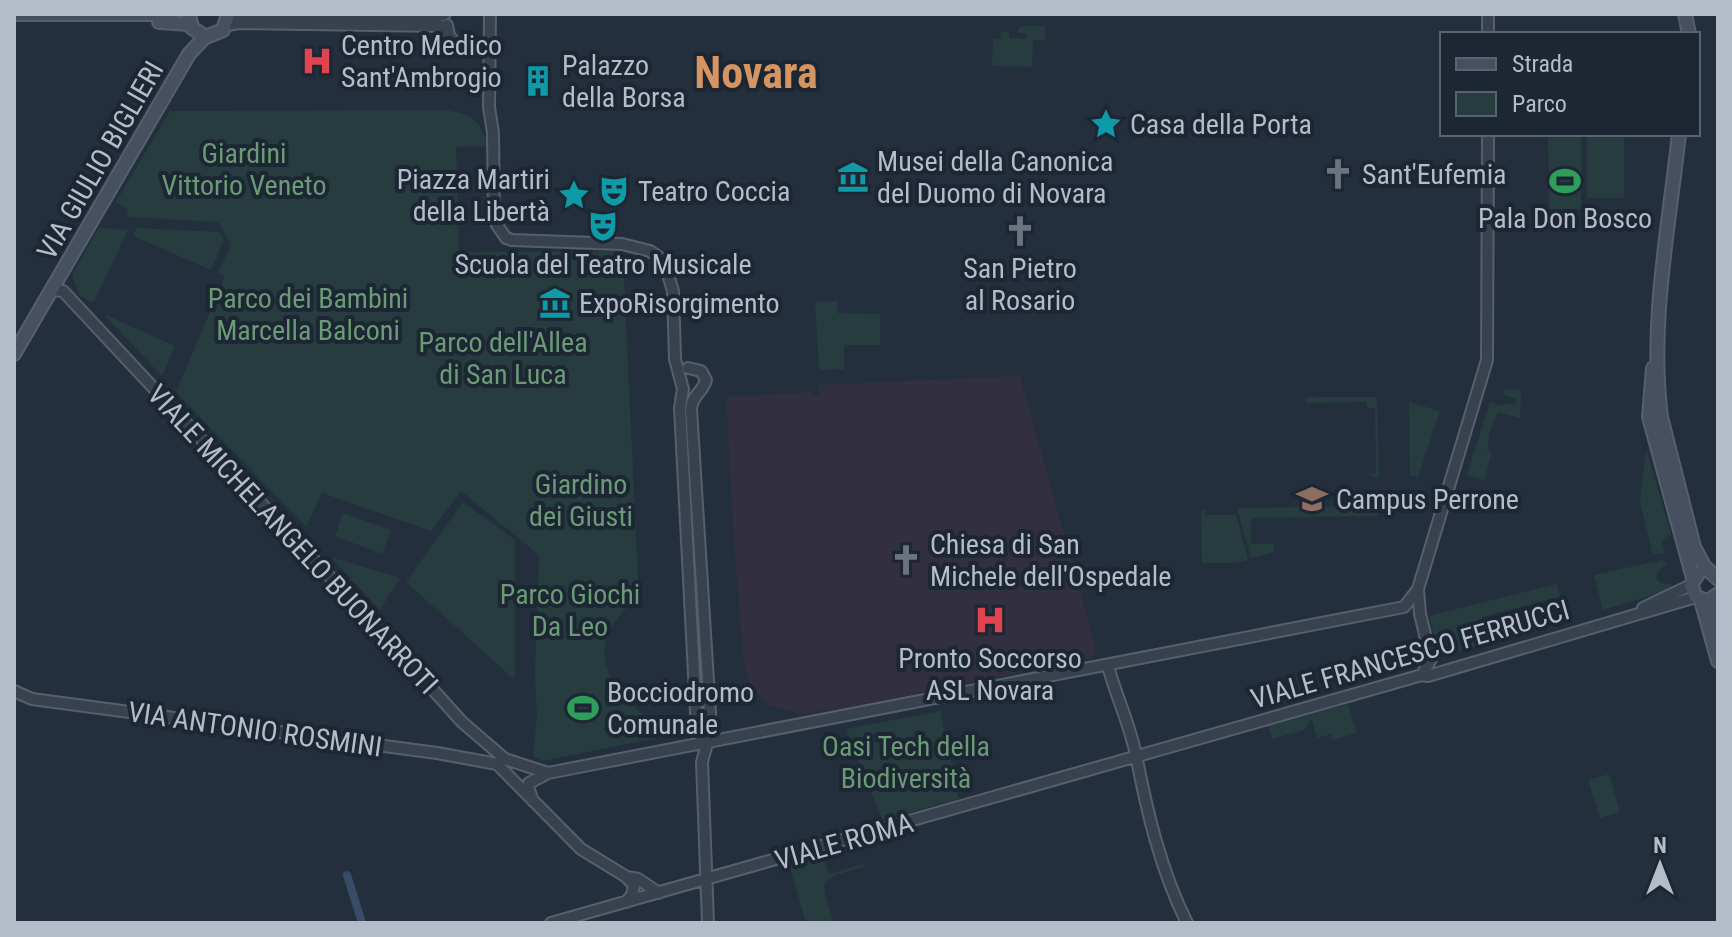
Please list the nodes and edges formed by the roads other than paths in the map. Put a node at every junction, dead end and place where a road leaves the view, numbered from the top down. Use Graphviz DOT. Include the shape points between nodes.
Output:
graph roads {
  1 [pos="14,14"];
  2 [pos="172,14"];
  3 [pos="446,14"];
  4 [pos="490,14"];
  5 [pos="121,16"];
  6 [pos="229,18"];
  7 [pos="190,22"];
  8 [pos="448,29"];
  9 [pos="205,37"];
  10 [pos="491,51"];
  11 [pos="189,54"];
  12 [pos="1488,136"];
  13 [pos="1679,136"];
  14 [pos="51,290"];
  15 [pos="675,353"];
  16 [pos="14,354"];
  17 [pos="1656,358"];
  18 [pos="688,368"];
  19 [pos="681,383"];
  20 [pos="697,393"];
  21 [pos="1716,577"];
  22 [pos="1418,589"];
  23 [pos="1695,590"];
  24 [pos="1717,595"];
  25 [pos="1404,607"];
  26 [pos="1419,609"];
  27 [pos="1718,628"];
  28 [pos="1431,659"];
  29 [pos="1718,661"];
  30 [pos="1108,666"];
  31 [pos="1422,675"];
  32 [pos="14,691"];
  33 [pos="710,708"];
  34 [pos="695,709"];
  35 [pos="705,744"];
  36 [pos="1136,757"];
  37 [pos="548,773"];
  38 [pos="533,801"];
  39 [pos="625,876"];
  40 [pos="705,880"];
  41 [pos="659,893"];
  42 [pos="626,902"];
  43 [pos="551,923"];
  44 [pos="708,923"];
  45 [pos="1187,923"];
  1 -- 5 [label="main road"];
  2 -- 5 [label="main road"];
  3 -- 6 [label="street"];
  3 -- 8 [label="street"];
  4 -- 10 [label="street"];
  5 -- 7 [label="main road"];
  6 -- 8 [label="street" via="239,23"];
  6 -- 9 [label="main road, VIA GIULIO BIGLIERI" via="219,34"];
  7 -- 9 [label="main road"];
  7 -- 11 [label="main road, VIA GIULIO BIGLIERI"];
  8 -- 10 [label="street" via="460,48"];
  9 -- 11 [label="main road, VIA GIULIO BIGLIERI"];
  10 -- 15 [label="street" via="494,213 501,232 512,240 622,244 657,256 669,273"];
  11 -- 14 [label="main road, VIA GIULIO BIGLIERI"];
  12 -- 22 [label="street" via="1487,360"];
  13 -- 17 [label="main road"];
  14 -- 16 [label="main road, VIA GIULIO BIGLIERI"];
  14 -- 37 [label="street, VIALE MICHELANGELO BUONARROTI" via="63,291 462,722 505,759"];
  15 -- 18 [label="street"];
  15 -- 19 [label="street"];
  17 -- 21 [label="main road" via="1661,417 1694,547"];
  17 -- 23 [label="main road" via="1649,417"];
  18 -- 19 [label="street"];
  18 -- 20 [label="street" via="705,377"];
  19 -- 20 [label="street" via="689,393"];
  19 -- 34 [label="street"];
  20 -- 33 [label="street" via="691,409"];
  21 -- 23 [label="main road" via="1699,573"];
  22 -- 25 [label="street"];
  22 -- 26 [label="street"];
  23 -- 24 [label="main road" via="1708,601"];
  23 -- 28 [label="street, VIALE FRANCESCO FERRUCCI" via="1449,664"];
  23 -- 29 [label="main road"];
  23 -- 31 [label="street, VIALE FRANCESCO FERRUCCI"];
  24 -- 27 [label="main road"];
  25 -- 26 [label="street"];
  25 -- 30 [label="street"];
  26 -- 28 [label="street"];
  28 -- 31 [label="street"];
  30 -- 35 [label="street"];
  30 -- 36 [label="street"];
  31 -- 36 [label="street, VIALE FRANCESCO FERRUCCI"];
  32 -- 38 [label="street, VIA ANTONIO ROSMINI" via="32,699 497,764"];
  33 -- 34 [label="street"];
  33 -- 35 [label="street"];
  34 -- 35 [label="street" via="697,731"];
  35 -- 37 [label="street"];
  35 -- 40 [label="street"];
  36 -- 40 [label="street, VIALE ROMA"];
  36 -- 45 [label="street" via="1168,878"];
  37 -- 38 [label="street" via="529,783"];
  38 -- 39 [label="street" via="581,849"];
  39 -- 41 [label="street"];
  39 -- 42 [label="street" via="635,889"];
  40 -- 41 [label="street, VIALE ROMA"];
  40 -- 44 [label="street"];
  41 -- 42 [label="street, VIALE ROMA"];
  42 -- 43 [label="street, VIALE ROMA"];
}
